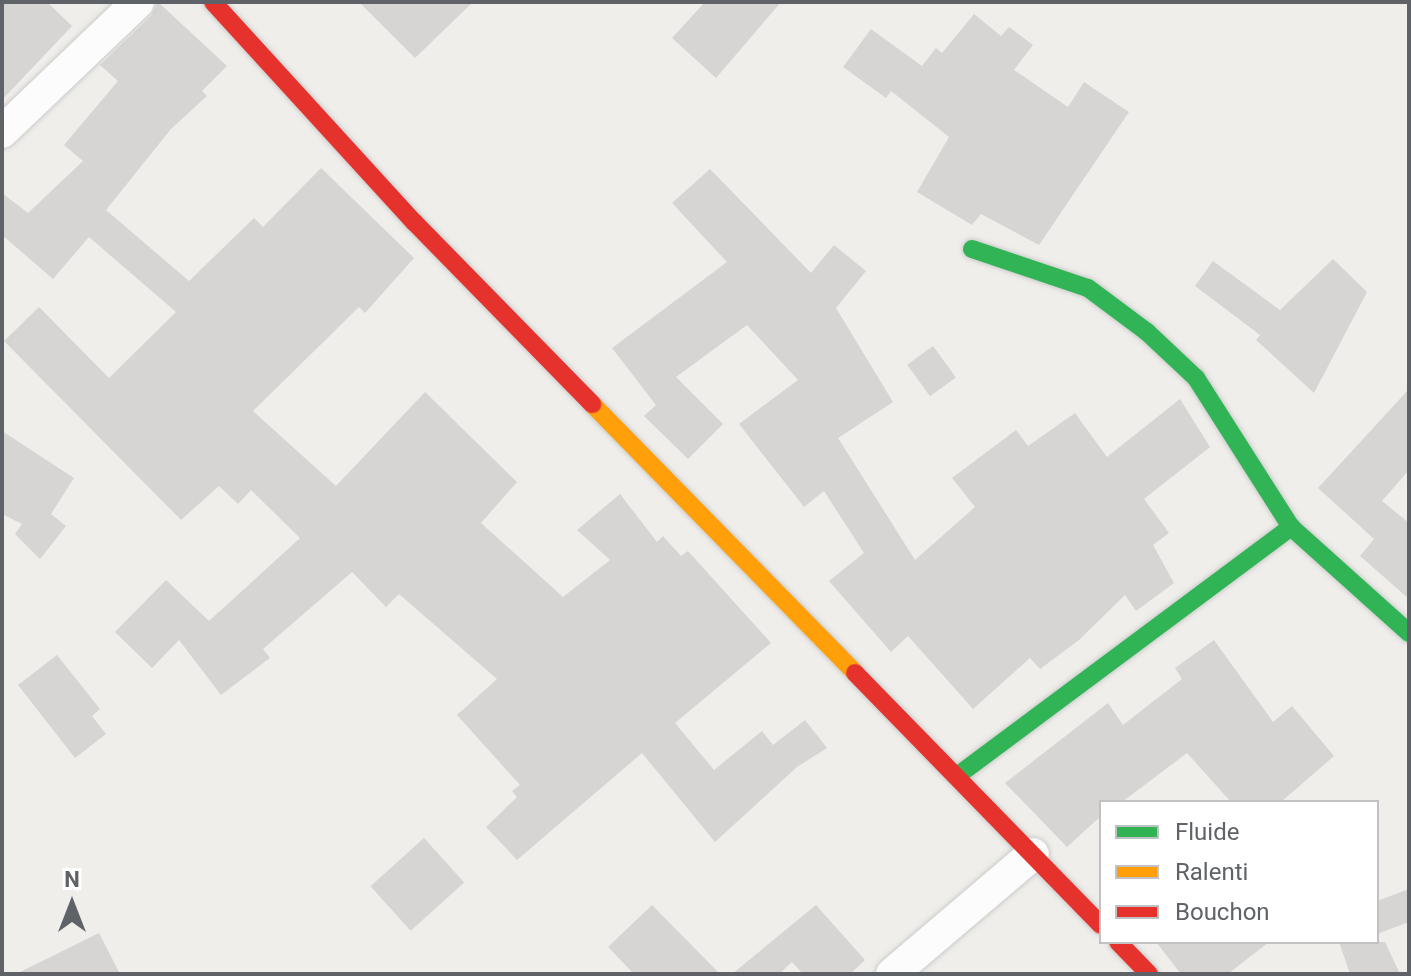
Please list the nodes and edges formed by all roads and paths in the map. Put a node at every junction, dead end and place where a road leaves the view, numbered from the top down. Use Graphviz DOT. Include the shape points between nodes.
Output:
graph roads {
  1 [pos="138,2"];
  2 [pos="213,2"];
  3 [pos="2,132"];
  4 [pos="972,249"];
  5 [pos="1291,527"];
  6 [pos="1409,633"];
  7 [pos="957,776"];
  8 [pos="1033,854"];
  9 [pos="1099,923"];
  10 [pos="1120,944"];
  11 [pos="892,974"];
  12 [pos="1149,974"];
  1 -- 3 [label="street"];
  2 -- 7 [label="main road" via="414,222"];
  4 -- 5 [label="main road" via="1088,288 1147,332 1196,378"];
  5 -- 6 [label="main road"];
  5 -- 7 [label="main road"];
  7 -- 8 [label="main road"];
  8 -- 9 [label="main road"];
  8 -- 11 [label="street"];
  10 -- 12 [label="main road"];
}
